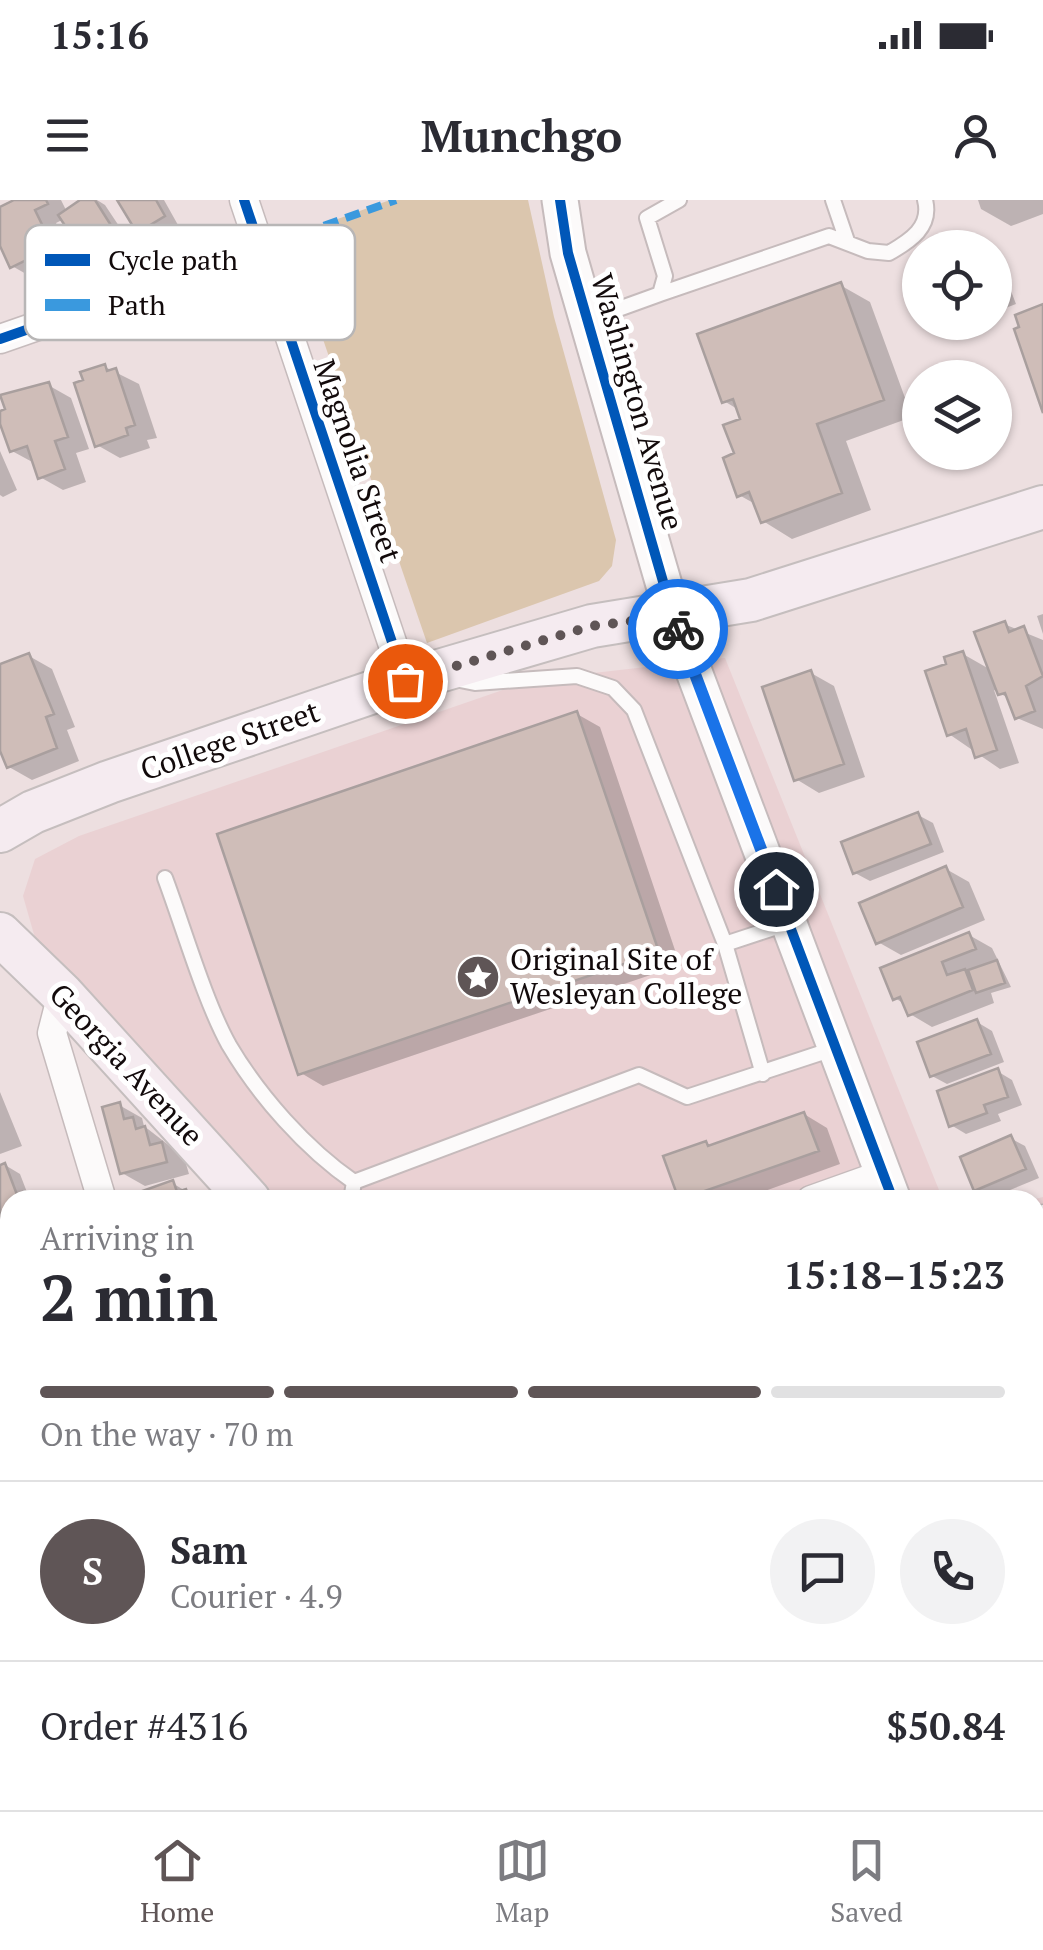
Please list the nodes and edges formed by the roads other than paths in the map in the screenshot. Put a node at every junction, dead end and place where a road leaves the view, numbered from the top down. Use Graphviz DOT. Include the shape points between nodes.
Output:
graph roads {
  1 [pos="244,200"];
  2 [pos="560,200"];
  3 [pos="679,200"];
  4 [pos="833,200"];
  5 [pos="925,200"];
  6 [pos="252,225"];
  7 [pos="847,241"];
  8 [pos="660,294"];
  9 [pos="588,320"];
  10 [pos="25,330"];
  11 [pos="0,339"];
  12 [pos="293,340"];
  13 [pos="1043,506"];
  14 [pos="673,616"];
  15 [pos="418,677"];
  16 [pos="0,831"];
  17 [pos="165,878"];
  18 [pos="789,923"];
  19 [pos="0,934"];
  20 [pos="725,944"];
  21 [pos="62,994"];
  22 [pos="836,1048"];
  23 [pos="763,1074"];
  24 [pos="354,1182"];
  25 [pos="888,1187"];
  26 [pos="99,1190"];
  27 [pos="239,1190"];
  28 [pos="353,1190"];
  1 -- 6 [label="street, Magnolia Street"];
  2 -- 9 [label="street, Washington Avenue"];
  3 -- 8 [label="lane" via="647,218 665,276"];
  4 -- 7 [label="lane"];
  5 -- 7 [label="lane" via="923,226 889,253"];
  7 -- 8 [label="lane" via="829,236"];
  8 -- 9 [label="lane"];
  9 -- 14 [label="street, Washington Avenue"];
  10 -- 11 [label="street"];
  12 -- 15 [label="street, Magnolia Street"];
  13 -- 14 [label="main road, College Street" via="751,600"];
  14 -- 15 [label="main road, College Street" via="592,626"];
  14 -- 18 [label="street, Washington Avenue"];
  15 -- 16 [label="main road, College Street" via="109,782"];
  15 -- 20 [label="lane" via="475,683 577,676 613,688 634,710"];
  17 -- 24 [label="lane" via="229,1044 326,1163"];
  18 -- 20 [label="lane"];
  18 -- 22 [label="street, Washington Avenue"];
  19 -- 21 [label="main road, Georgia Avenue"];
  20 -- 23 [label="lane"];
  21 -- 26 [label="street" via="52,1033"];
  21 -- 27 [label="main road, Georgia Avenue"];
  22 -- 23 [label="lane"];
  22 -- 25 [label="street, Washington Avenue"];
  23 -- 24 [label="lane" via="687,1097 640,1075"];
  24 -- 28 [label="lane"];
}
